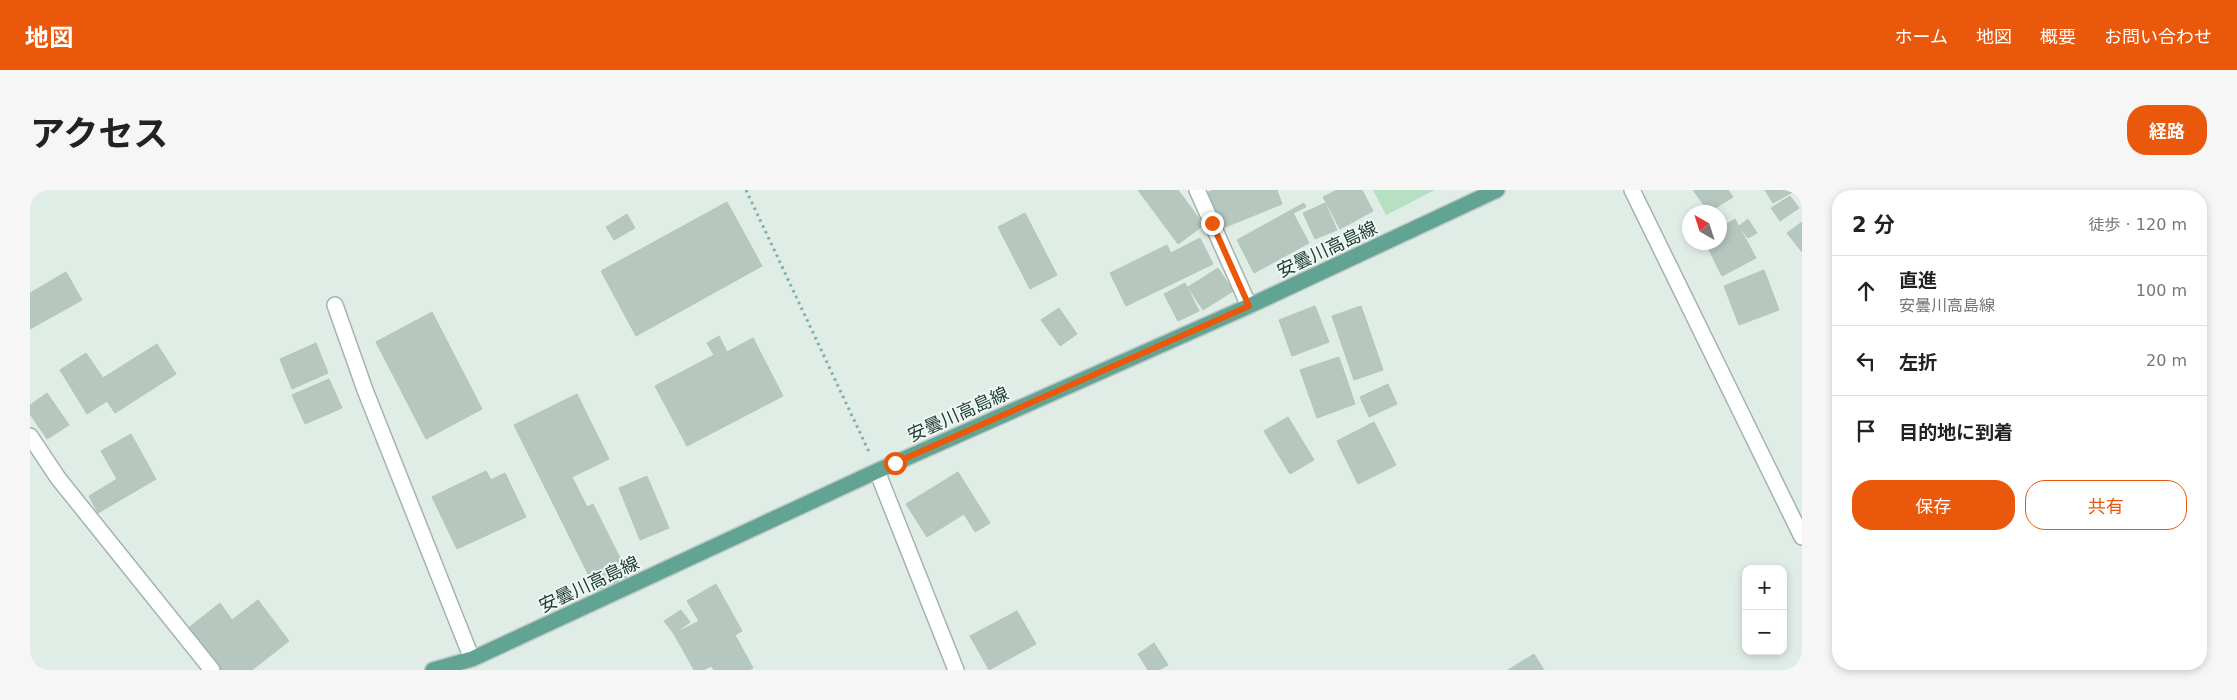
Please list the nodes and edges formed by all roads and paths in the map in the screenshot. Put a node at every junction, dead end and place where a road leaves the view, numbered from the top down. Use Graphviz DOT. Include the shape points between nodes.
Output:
graph roads {
  1 [pos="746,190"];
  2 [pos="1196,190"];
  3 [pos="1497,190"];
  4 [pos="1632,190"];
  5 [pos="335,305"];
  6 [pos="1249,306"];
  7 [pos="30,436"];
  8 [pos="877,470"];
  9 [pos="1802,537"];
  10 [pos="472,659"];
  11 [pos="212,670"];
  12 [pos="433,670"];
  13 [pos="956,670"];
  1 -- 8 [label="path"];
  2 -- 6 [label="street"];
  3 -- 6 [label="main road, 安曇川高島線"];
  4 -- 9 [label="street"];
  5 -- 10 [label="street" via="365,390"];
  6 -- 8 [label="main road, 安曇川高島線"];
  7 -- 11 [label="street" via="58,478"];
  8 -- 10 [label="main road, 安曇川高島線"];
  8 -- 13 [label="street"];
  10 -- 12 [label="main road, 安曇川高島線"];
}
